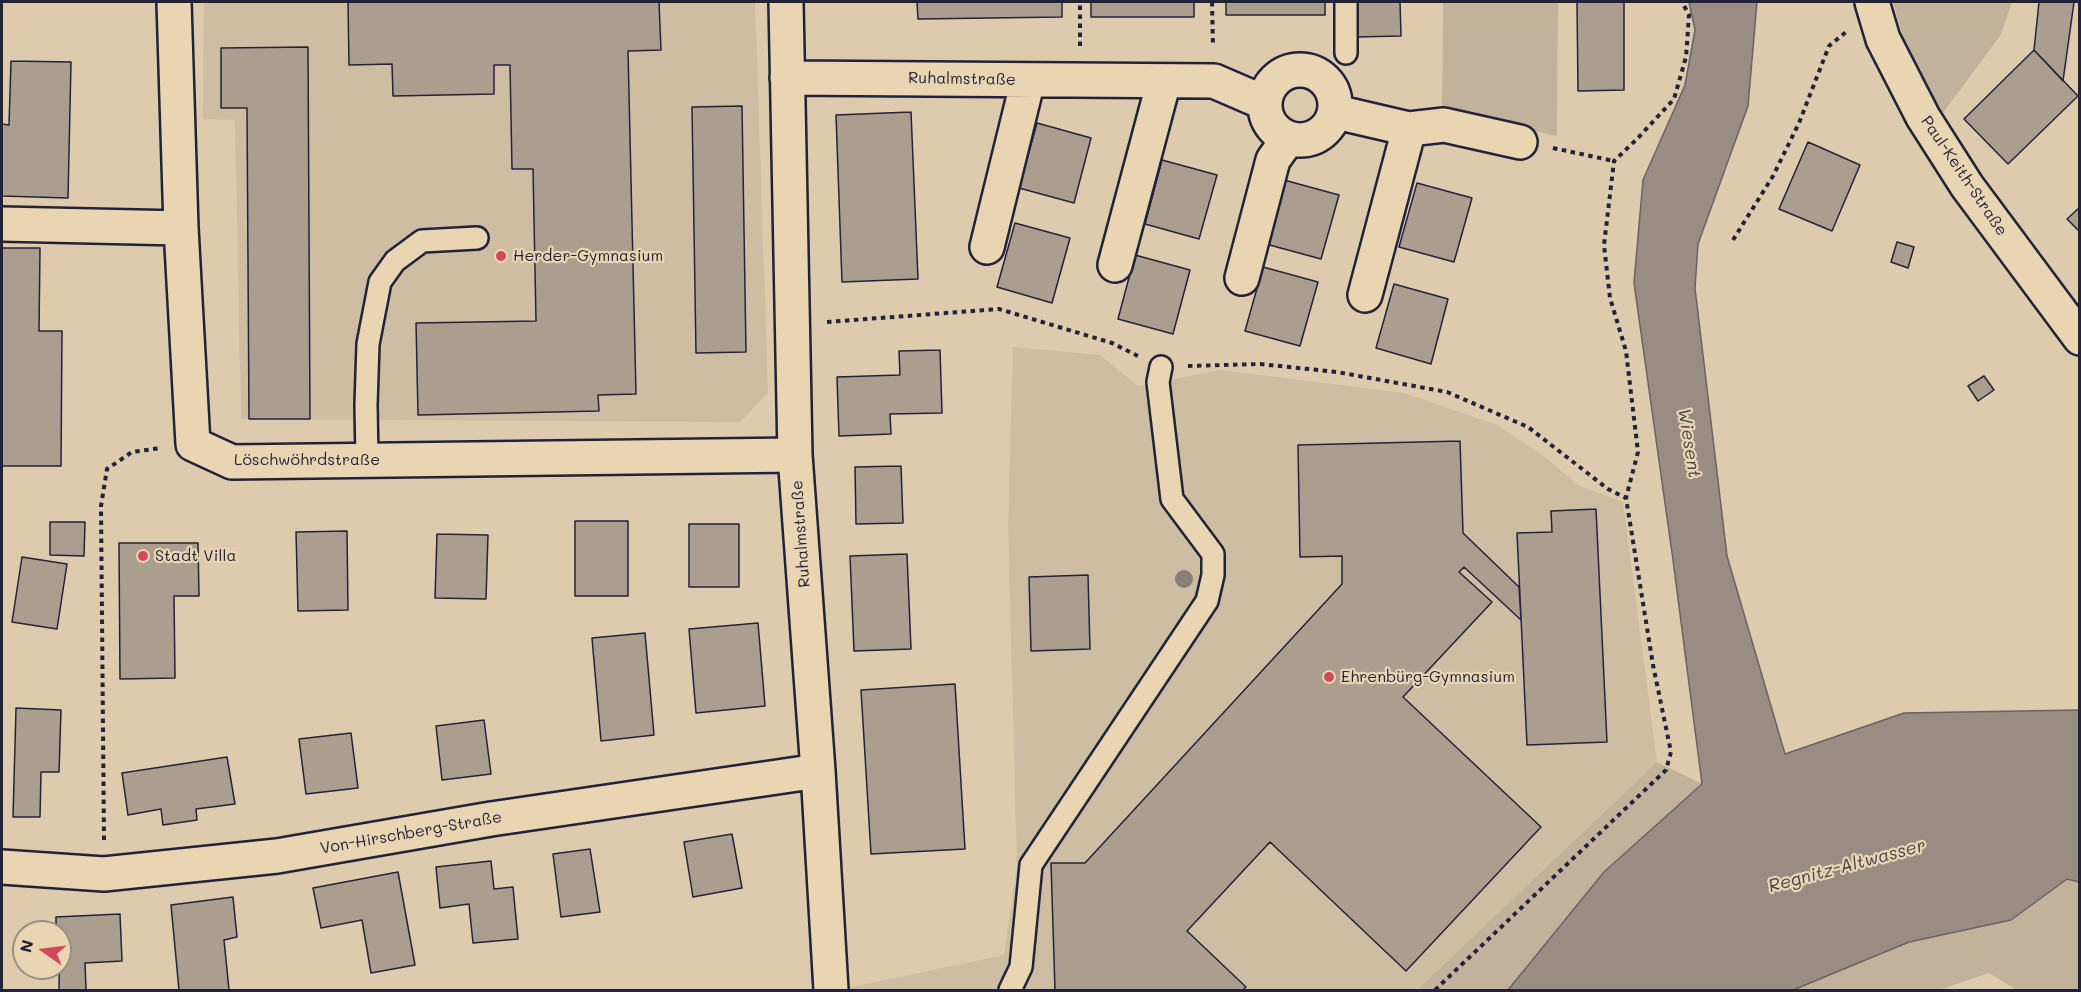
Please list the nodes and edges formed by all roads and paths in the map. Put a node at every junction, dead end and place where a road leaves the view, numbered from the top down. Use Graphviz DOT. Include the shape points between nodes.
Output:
graph roads {
  1 [pos="174,2"];
  2 [pos="786,2"];
  3 [pos="1080,2"];
  4 [pos="1212,2"];
  5 [pos="1346,2"];
  6 [pos="1682,2"];
  7 [pos="1873,6"];
  8 [pos="1346,53"];
  9 [pos="787,78"];
  10 [pos="1028,80"];
  11 [pos="1080,80"];
  12 [pos="1164,81"];
  13 [pos="1214,81"];
  14 [pos="1265,103"];
  15 [pos="1336,112"];
  16 [pos="1408,129"];
  17 [pos="1288,139"];
  18 [pos="1520,142"];
  19 [pos="1614,160"];
  20 [pos="2,224"];
  21 [pos="181,228"];
  22 [pos="477,238"];
  23 [pos="1733,240"];
  24 [pos="987,247"];
  25 [pos="1114,265"];
  26 [pos="1242,279"];
  27 [pos="1365,295"];
  28 [pos="793,325"];
  29 [pos="2079,338"];
  30 [pos="1161,367"];
  31 [pos="193,444"];
  32 [pos="795,455"];
  33 [pos="367,460"];
  34 [pos="1626,498"];
  35 [pos="818,771"];
  36 [pos="2,867"];
  37 [pos="104,874"];
  38 [pos="831,990"];
  39 [pos="1010,990"];
  40 [pos="1435,990"];
  1 -- 21 [label="street"];
  2 -- 9 [label="street, Ruhalmstraße"];
  3 -- 11 [label="path"];
  4 -- 13 [label="path"];
  5 -- 8 [label="lane"];
  6 -- 19 [label="path" via="1689,15 1686,57 1674,99"];
  7 -- 23 [label="path" via="1829,46 1773,176"];
  7 -- 29 [label="street, Paul-Keith-Straße" via="1883,39 1923,117 1967,186"];
  9 -- 10 [label="street, Ruhalmstraße"];
  9 -- 28 [label="street, Ruhalmstraße"];
  10 -- 11 [label="street, Ruhalmstraße"];
  10 -- 24 [label="street, Ruhalmstraße"];
  11 -- 12 [label="street, Ruhalmstraße"];
  12 -- 13 [label="street, Ruhalmstraße"];
  12 -- 25 [label="street"];
  13 -- 14 [label="street, Ruhalmstraße"];
  14 -- 15 [label="street" via="1267,93 1281,75 1302,69 1314,72 1332,87"];
  14 -- 17 [label="street" via="1270,125"];
  15 -- 16 [label="street"];
  15 -- 17 [label="street" via="1322,134 1300,141"];
  16 -- 18 [label="street" via="1444,125"];
  16 -- 27 [label="street"];
  17 -- 26 [label="street" via="1273,160"];
  18 -- 19 [label="path"];
  19 -- 34 [label="path" via="1605,245 1610,298 1626,351 1638,452"];
  20 -- 21 [label="street"];
  21 -- 31 [label="street"];
  22 -- 33 [label="lane" via="422,241 395,261 380,282 368,344"];
  28 -- 30 [label="path" via="999,309 1112,343"];
  28 -- 32 [label="street, Ruhalmstraße"];
  30 -- 34 [label="path" via="1260,364 1337,372 1447,392 1528,427 1608,489"];
  30 -- 39 [label="lane" via="1158,382 1172,499 1213,554 1207,602 1031,865 1021,967"];
  31 -- 33 [label="street, Löschwöhrdstraße" via="232,462"];
  31 -- 37 [label="path" via="132,452 107,469 101,506"];
  32 -- 33 [label="street, Löschwöhrdstraße"];
  32 -- 35 [label="street, Ruhalmstraße"];
  34 -- 40 [label="path" via="1671,752 1666,770"];
  35 -- 37 [label="street, Von-Hirschberg-Straße" via="491,819 277,856"];
  35 -- 38 [label="street, Ruhalmstraße"];
  36 -- 37 [label="street, Von-Hirschberg-Straße"];
}
